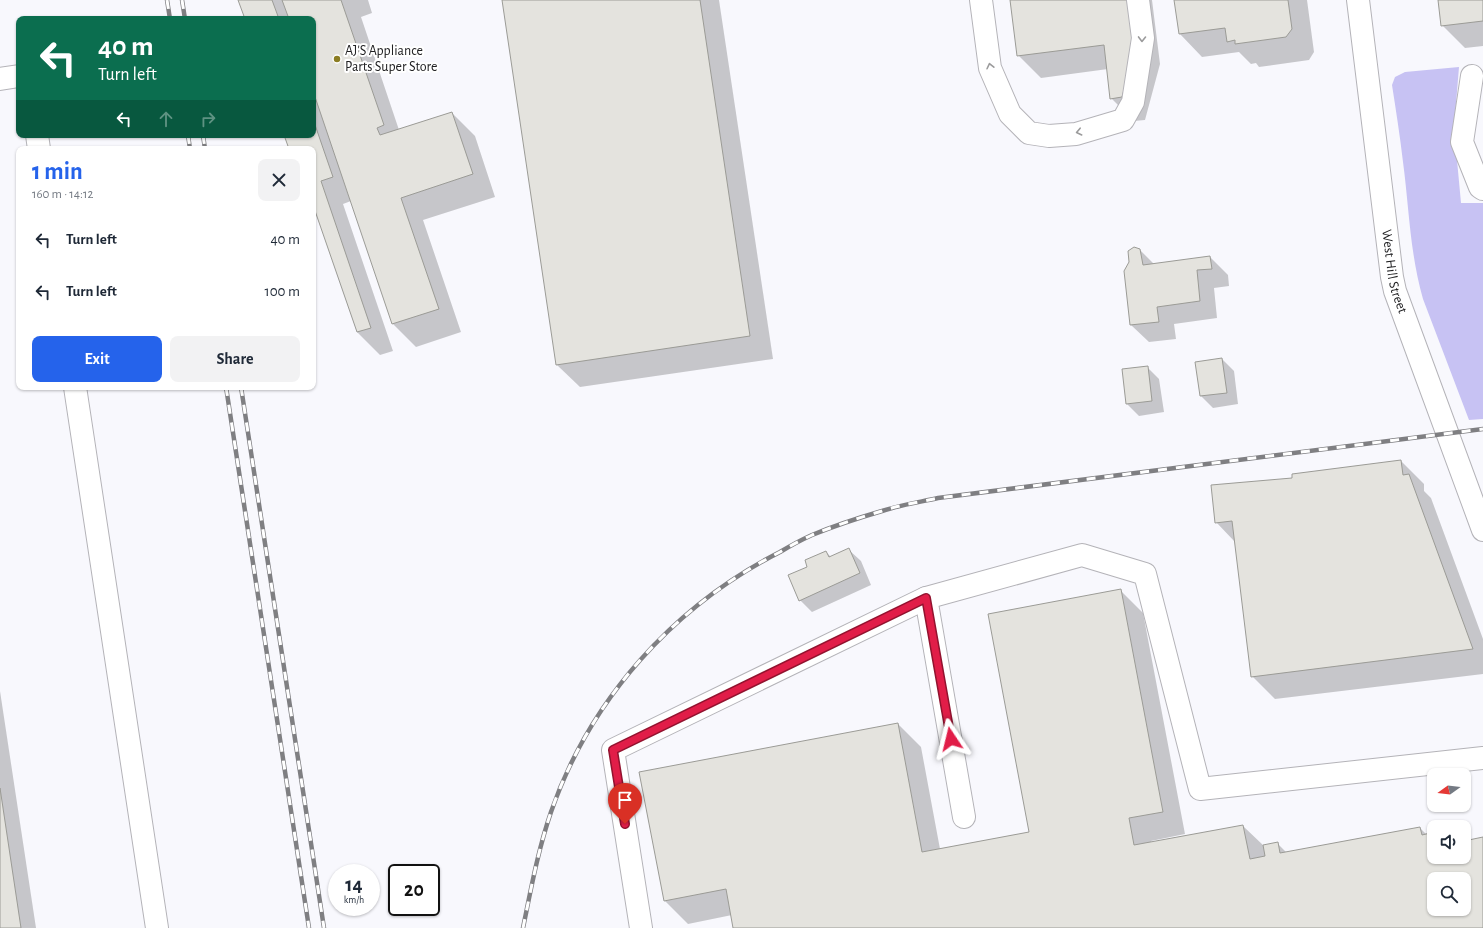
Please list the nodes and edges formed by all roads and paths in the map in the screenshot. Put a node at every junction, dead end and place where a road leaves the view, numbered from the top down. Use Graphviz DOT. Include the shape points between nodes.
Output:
graph roads {
  1 [pos="981,0"];
  2 [pos="1138,0"];
  3 [pos="1358,0"];
  4 [pos="16,76"];
  5 [pos="1472,76"];
  6 [pos="0,78"];
  7 [pos="1483,189"];
  8 [pos="75,390"];
  9 [pos="1483,530"];
  10 [pos="926,598"];
  11 [pos="1483,758"];
  12 [pos="964,817"];
  13 [pos="157,928"];
  14 [pos="641,928"];
  2 -- 1 [label="street, one-way" via="1142,38 1132,102 1123,120 1076,134 1049,136 1029,133 1010,114 990,68"];
  3 -- 9 [label="street, West Hill Street" via="1392,277"];
  4 -- 6 [label="street"];
  5 -- 7 [label="street" via="1462,142"];
  8 -- 13 [label="street"];
  10 -- 11 [label="street" via="1082,555 1145,574 1200,789"];
  10 -- 12 [label="street"];
  10 -- 14 [label="street" via="613,750"];
}
